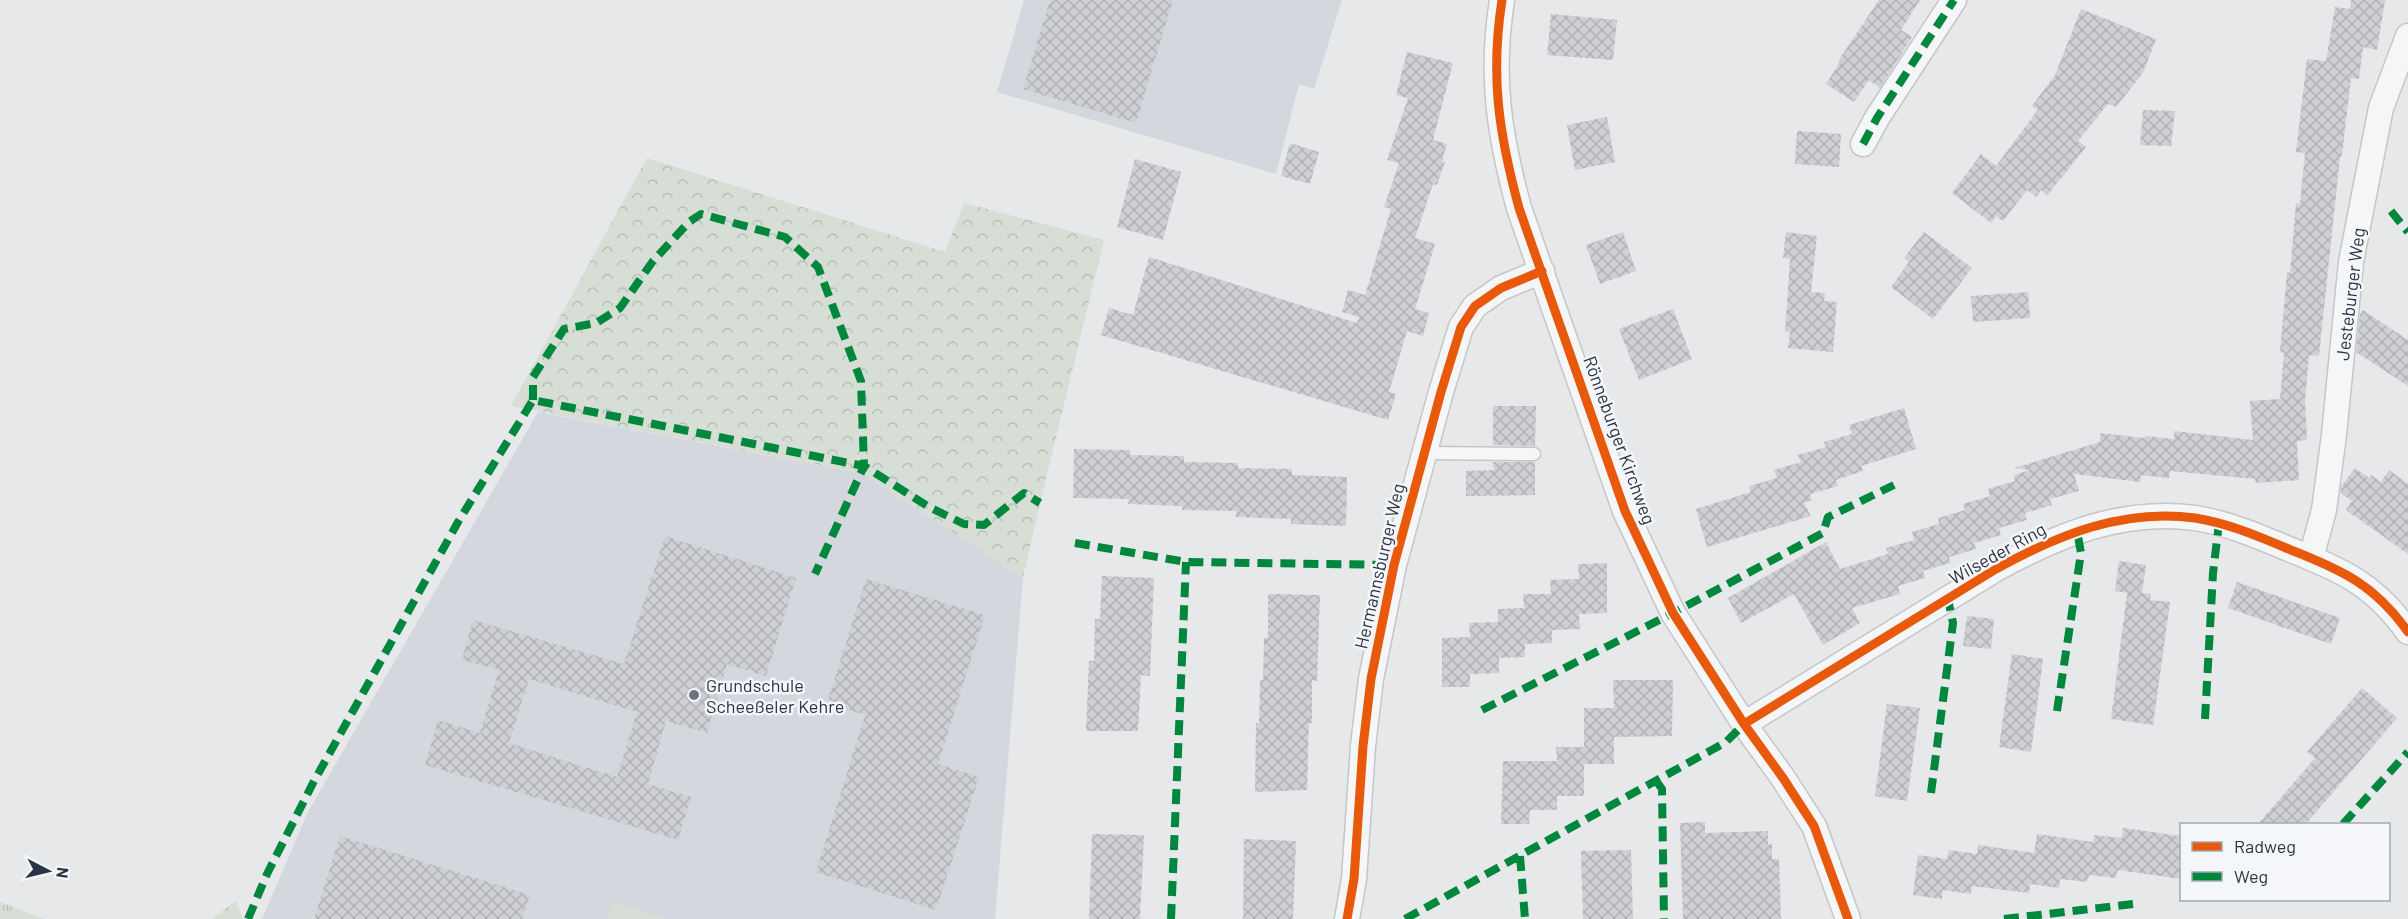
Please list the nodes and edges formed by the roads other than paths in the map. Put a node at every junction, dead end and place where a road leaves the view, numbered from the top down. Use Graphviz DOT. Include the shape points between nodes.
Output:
graph roads {
  1 [pos="1502,0"];
  2 [pos="1954,0"];
  3 [pos="2408,36"];
  4 [pos="1863,144"];
  5 [pos="1542,271"];
  6 [pos="1424,453"];
  7 [pos="1534,454"];
  8 [pos="2311,558"];
  9 [pos="2408,632"];
  10 [pos="1744,724"];
  11 [pos="1347,919"];
  12 [pos="1848,919"];
  1 -- 5 [label="street, Rönneburger Kirchweg" via="1496,48 1498,120 1519,208"];
  2 -- 4 [label="street"];
  3 -- 8 [label="street, Jesteburger Weg" via="2381,108 2351,262 2324,510"];
  5 -- 6 [label="street, Hermannsburger Weg" via="1486,296 1467,315"];
  5 -- 10 [label="street, Rönneburger Kirchweg" via="1625,511 1673,614"];
  6 -- 7 [label="lane"];
  6 -- 11 [label="street, Hermannsburger Weg" via="1394,565 1371,679"];
  8 -- 9 [label="street, Wilseder Ring" via="2366,585"];
  8 -- 10 [label="street, Wilseder Ring" via="2197,518 2136,517 2098,525 2052,540 1996,569"];
  10 -- 12 [label="street, Rönneburger Kirchweg" via="1814,826"];
}
